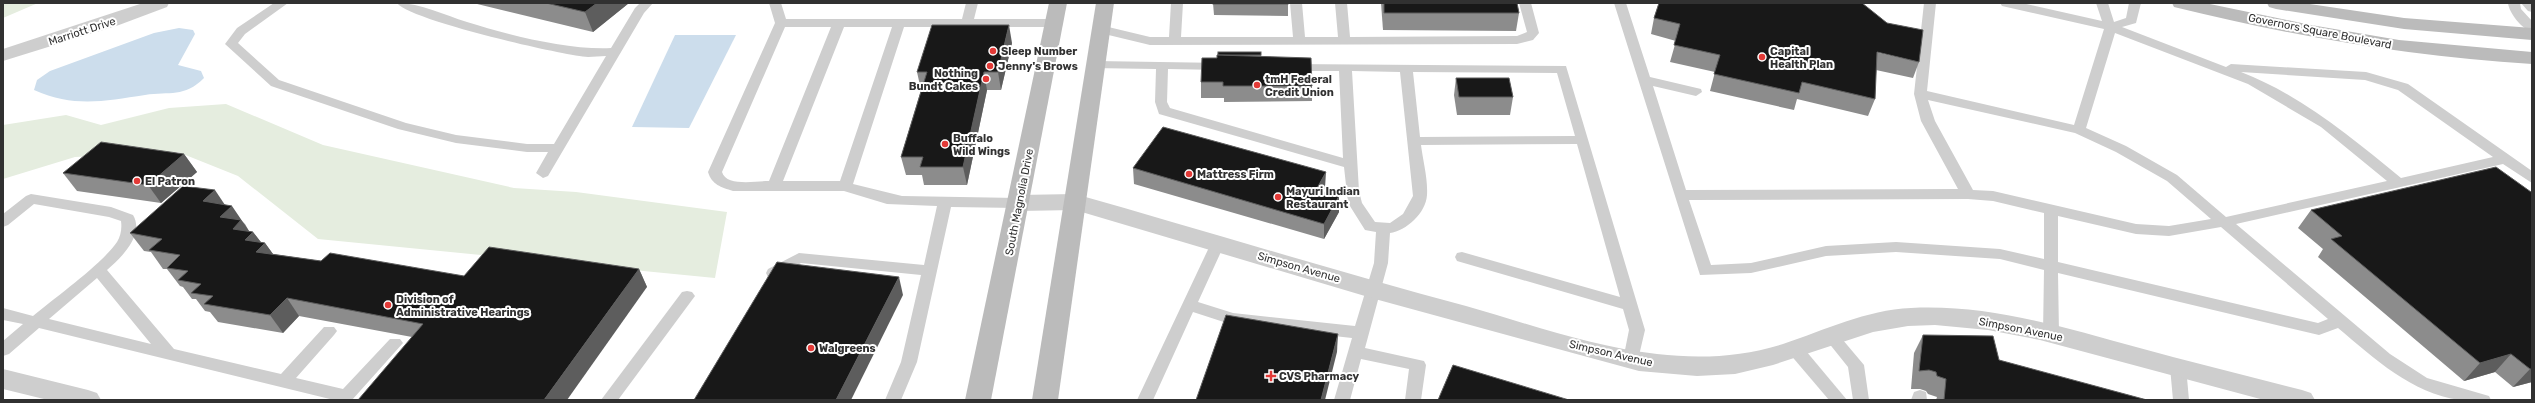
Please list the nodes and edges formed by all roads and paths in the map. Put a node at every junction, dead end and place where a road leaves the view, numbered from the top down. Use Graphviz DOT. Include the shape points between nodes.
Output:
graph roads {
  1 [pos="160,3"];
  2 [pos="282,3"];
  3 [pos="403,3"];
  4 [pos="647,3"];
  5 [pos="775,3"];
  6 [pos="972,3"];
  7 [pos="1058,3"];
  8 [pos="1105,3"];
  9 [pos="1177,3"];
  10 [pos="1296,3"];
  11 [pos="1341,3"];
  12 [pos="1525,3"];
  13 [pos="1620,3"];
  14 [pos="1930,3"];
  15 [pos="2006,3"];
  16 [pos="2102,3"];
  17 [pos="2135,3"];
  18 [pos="2181,3"];
  19 [pos="2276,3"];
  20 [pos="2514,3"];
  21 [pos="2527,3"];
  22 [pos="2532,8"];
  23 [pos="781,23"];
  24 [pos="839,23"];
  25 [pos="899,23"];
  26 [pos="967,23"];
  27 [pos="1054,23"];
  28 [pos="2111,27"];
  29 [pos="2532,28"];
  30 [pos="1100,29"];
  31 [pos="2532,34"];
  32 [pos="1299,40"];
  33 [pos="1344,40"];
  34 [pos="1175,41"];
  35 [pos="615,52"];
  36 [pos="3,55"];
  37 [pos="2532,58"];
  38 [pos="1095,65"];
  39 [pos="1162,66"];
  40 [pos="1234,66"];
  41 [pos="1281,67"];
  42 [pos="1345,67"];
  43 [pos="1406,68"];
  44 [pos="2219,68"];
  45 [pos="1644,80"];
  46 [pos="1696,92"];
  47 [pos="1920,94"];
  48 [pos="2079,130"];
  49 [pos="1582,140"];
  50 [pos="1414,141"];
  51 [pos="558,148"];
  52 [pos="2506,159"];
  53 [pos="1350,164"];
  54 [pos="543,173"];
  55 [pos="2532,178"];
  56 [pos="2399,183"];
  57 [pos="774,186"];
  58 [pos="845,186"];
  59 [pos="1968,194"];
  60 [pos="1681,195"];
  61 [pos="945,202"];
  62 [pos="1019,202"];
  63 [pos="1075,202"];
  64 [pos="2051,210"];
  65 [pos="3,222"];
  66 [pos="2224,222"];
  67 [pos="1383,228"];
  68 [pos="1218,243"];
  69 [pos="1462,257"];
  70 [pos="2051,266"];
  71 [pos="99,270"];
  72 [pos="930,271"];
  73 [pos="766,285"];
  74 [pos="1375,290"];
  75 [pos="687,296"];
  76 [pos="1189,305"];
  77 [pos="1630,305"];
  78 [pos="3,314"];
  79 [pos="2340,321"];
  80 [pos="38,322"];
  81 [pos="330,330"];
  82 [pos="1362,333"];
  83 [pos="2051,334"];
  84 [pos="1832,337"];
  85 [pos="395,343"];
  86 [pos="1795,349"];
  87 [pos="3,350"];
  88 [pos="1356,352"];
  89 [pos="168,353"];
  90 [pos="1631,360"];
  91 [pos="2178,367"];
  92 [pos="3,379"];
  93 [pos="284,381"];
  94 [pos="344,398"];
  95 [pos="1836,399"];
  96 [pos="88,400"];
  97 [pos="609,400"];
  98 [pos="893,400"];
  99 [pos="978,400"];
  100 [pos="1045,400"];
  101 [pos="1145,400"];
  102 [pos="1342,400"];
  103 [pos="1413,400"];
  104 [pos="1862,400"];
  105 [pos="2181,400"];
  106 [pos="2302,400"];
  107 [pos="2483,400"];
  1 -- 36 [label="street, Marriott Drive"];
  2 -- 51 [label="lane" via="241,31 231,44 275,83 402,126 456,140 527,148"];
  3 -- 35 [label="lane" via="425,13 486,32 587,53"];
  4 -- 35 [label="lane" via="639,11"];
  5 -- 23 [label="lane"];
  6 -- 26 [label="lane"];
  7 -- 27 [label="main road, South Magnolia Drive"];
  8 -- 30 [label="main road"];
  9 -- 34 [label="lane"];
  10 -- 32 [label="lane"];
  11 -- 33 [label="lane"];
  12 -- 33 [label="lane" via="1533,33 1529,37 1517,40"];
  13 -- 45 [label="lane"];
  14 -- 47 [label="lane"];
  15 -- 28 [label="lane"];
  16 -- 28 [label="lane"];
  17 -- 28 [label="lane" via="2132,20"];
  18 -- 37 [label="main road, Governors Square Boulevard" via="2368,42 2500,57"];
  19 -- 31 [label="main road, Governors Square Boulevard" via="2319,13 2427,28"];
  20 -- 29 [label="lane" via="2515,10"];
  21 -- 22 [label="lane"];
  23 -- 24 [label="lane"];
  23 -- 57 [label="lane" via="715,172 716,178 722,183 733,186"];
  24 -- 25 [label="lane"];
  24 -- 57 [label="lane"];
  25 -- 26 [label="lane"];
  25 -- 58 [label="lane"];
  26 -- 27 [label="lane"];
  27 -- 62 [label="main road, South Magnolia Drive"];
  28 -- 44 [label="lane"];
  28 -- 48 [label="lane"];
  30 -- 34 [label="lane" via="1150,41"];
  30 -- 38 [label="main road"];
  32 -- 33 [label="lane"];
  32 -- 34 [label="lane"];
  35 -- 51 [label="lane"];
  38 -- 39 [label="lane"];
  38 -- 63 [label="main road"];
  39 -- 40 [label="lane"];
  39 -- 53 [label="lane" via="1161,102 1164,111"];
  41 -- 42 [label="lane"];
  42 -- 43 [label="lane"];
  42 -- 53 [label="lane"];
  43 -- 49 [label="lane" via="1562,69"];
  43 -- 50 [label="lane"];
  44 -- 52 [label="lane" via="2366,76 2382,80 2403,87"];
  44 -- 56 [label="lane" via="2252,81 2326,124"];
  45 -- 46 [label="lane"];
  45 -- 60 [label="lane"];
  47 -- 48 [label="lane"];
  47 -- 59 [label="lane" via="1928,121"];
  48 -- 66 [label="lane" via="2121,149 2172,178"];
  49 -- 50 [label="lane"];
  49 -- 77 [label="lane"];
  50 -- 67 [label="lane" via="1420,196 1417,207 1405,220 1387,229"];
  51 -- 54 [label="lane"];
  52 -- 55 [label="lane"];
  52 -- 56 [label="lane"];
  53 -- 67 [label="lane" via="1355,203 1370,226"];
  56 -- 66 [label="lane"];
  57 -- 58 [label="lane"];
  58 -- 61 [label="lane" via="887,200"];
  59 -- 60 [label="lane"];
  59 -- 64 [label="lane" via="1993,196"];
  60 -- 70 [label="lane" via="1705,271 1751,268 1826,251 1896,247 1979,251"];
  61 -- 62 [label="lane"];
  61 -- 72 [label="lane"];
  62 -- 63 [label="street, Simpson Avenue"];
  62 -- 99 [label="main road, South Magnolia Drive"];
  63 -- 68 [label="street, Simpson Avenue"];
  63 -- 100 [label="main road"];
  64 -- 66 [label="lane" via="2136,229 2190,229"];
  64 -- 70 [label="lane"];
  65 -- 71 [label="lane" via="31,199 111,212 128,218 130,228 125,243"];
  66 -- 79 [label="lane"];
  67 -- 74 [label="lane" via="1381,263"];
  68 -- 74 [label="street, Simpson Avenue"];
  68 -- 76 [label="lane"];
  69 -- 77 [label="lane"];
  70 -- 79 [label="lane" via="2319,328"];
  70 -- 83 [label="lane"];
  71 -- 80 [label="lane"];
  71 -- 89 [label="lane"];
  72 -- 73 [label="lane" via="799,258 774,271"];
  72 -- 98 [label="lane" via="909,362"];
  74 -- 82 [label="lane"];
  74 -- 90 [label="street, Simpson Avenue"];
  75 -- 97 [label="lane"];
  76 -- 82 [label="lane" via="1233,319"];
  76 -- 101 [label="lane"];
  77 -- 90 [label="lane" via="1637,330"];
  78 -- 80 [label="lane"];
  79 -- 107 [label="lane" via="2384,358 2422,383"];
  80 -- 87 [label="lane"];
  80 -- 89 [label="lane"];
  81 -- 93 [label="lane"];
  82 -- 88 [label="lane"];
  83 -- 84 [label="street, Simpson Avenue" via="1996,321 1940,316 1906,317 1872,324"];
  83 -- 91 [label="street, Simpson Avenue"];
  84 -- 86 [label="street, Simpson Avenue"];
  84 -- 104 [label="lane" via="1856,365"];
  85 -- 94 [label="lane"];
  86 -- 90 [label="street, Simpson Avenue" via="1751,362 1716,367 1653,364"];
  86 -- 95 [label="lane"];
  88 -- 102 [label="lane"];
  88 -- 103 [label="lane" via="1418,365"];
  89 -- 93 [label="lane"];
  91 -- 105 [label="lane"];
  91 -- 106 [label="street, Simpson Avenue"];
  92 -- 96 [label="street"];
  93 -- 94 [label="lane"];
}
